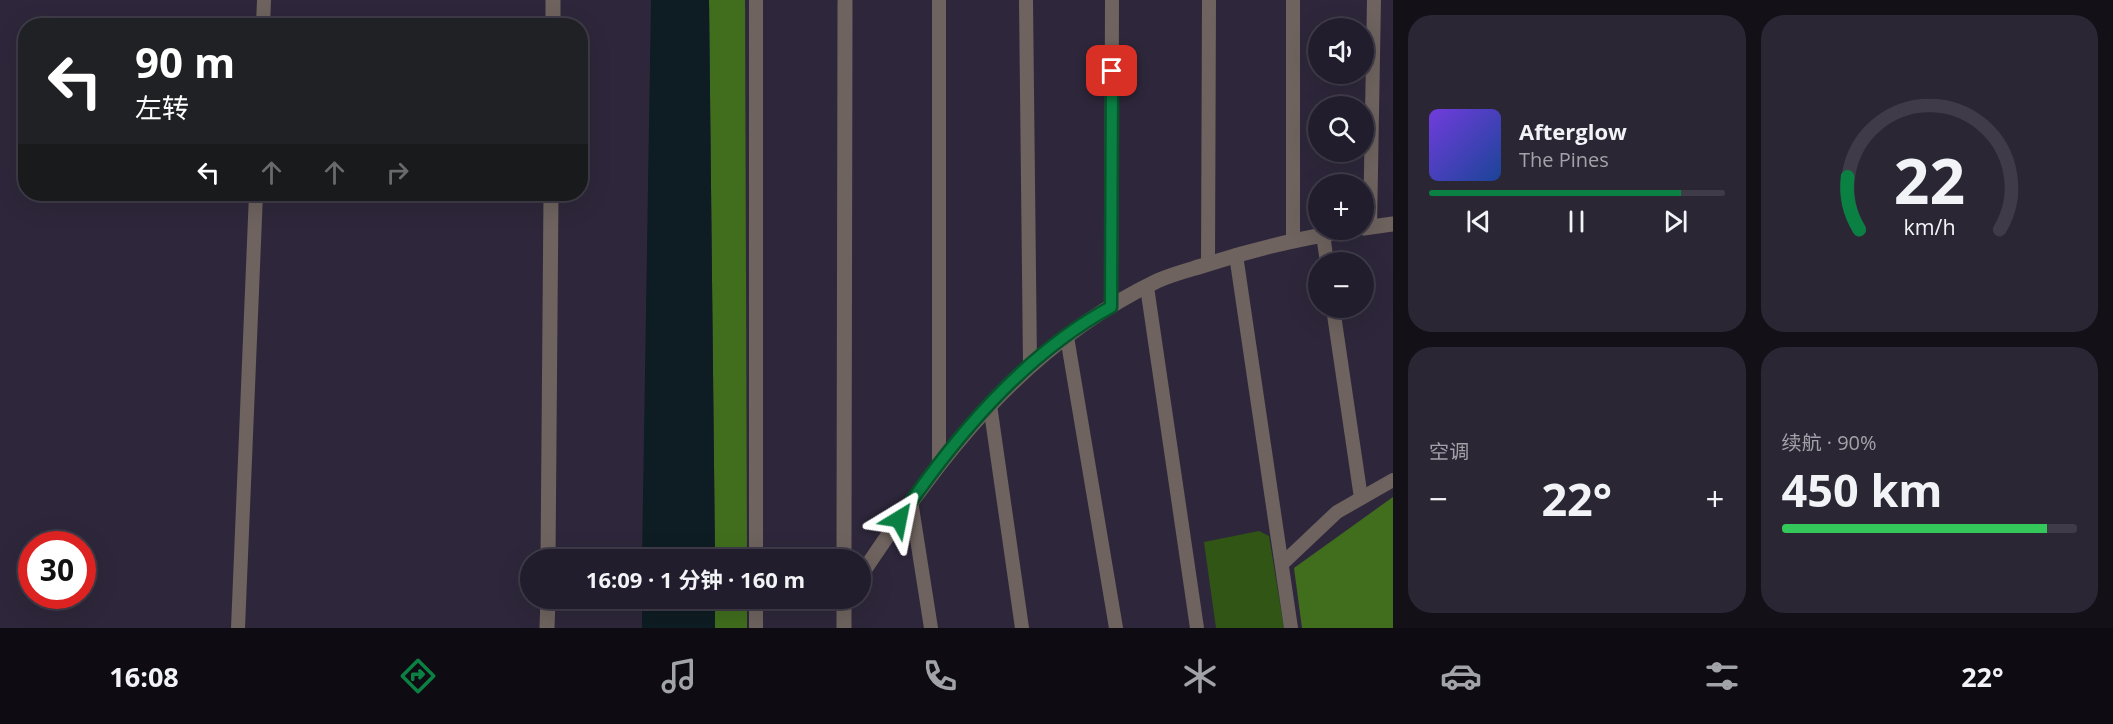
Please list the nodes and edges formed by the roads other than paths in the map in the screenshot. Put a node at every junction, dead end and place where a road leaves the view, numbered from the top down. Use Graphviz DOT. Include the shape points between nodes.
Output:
graph roads {
  1 [pos="264,0"];
  2 [pos="553,0"];
  3 [pos="756,0"];
  4 [pos="939,0"];
  5 [pos="1026,0"];
  6 [pos="1112,0"];
  7 [pos="1209,0"];
  8 [pos="1293,0"];
  9 [pos="1374,0"];
  10 [pos="845,2"];
  11 [pos="263,18"];
  12 [pos="553,18"];
  13 [pos="1366,174"];
  14 [pos="256,201"];
  15 [pos="551,201"];
  16 [pos="1393,224"];
  17 [pos="1374,227"];
  18 [pos="1308,238"];
  19 [pos="1293,241"];
  20 [pos="1236,255"];
  21 [pos="1208,264"];
  22 [pos="1147,287"];
  23 [pos="1111,307"];
  24 [pos="1334,318"];
  25 [pos="1067,337"];
  26 [pos="1030,364"];
  27 [pos="990,405"];
  28 [pos="939,464"];
  29 [pos="1393,480"];
  30 [pos="1361,498"];
  31 [pos="911,501"];
  32 [pos="548,549"];
  33 [pos="756,549"];
  34 [pos="844,549"];
  35 [pos="871,560"];
  36 [pos="1282,564"];
  37 [pos="548,609"];
  38 [pos="756,609"];
  39 [pos="844,609"];
  40 [pos="238,628"];
  41 [pos="547,628"];
  42 [pos="756,628"];
  43 [pos="844,628"];
  44 [pos="931,628"];
  45 [pos="1022,628"];
  46 [pos="1116,628"];
  47 [pos="1197,628"];
  48 [pos="1291,628"];
  1 -- 11 [label="lane"];
  2 -- 12 [label="street"];
  3 -- 33 [label="lane"];
  4 -- 28 [label="lane"];
  5 -- 26 [label="lane"];
  6 -- 23 [label="lane"];
  7 -- 21 [label="lane"];
  8 -- 19 [label="lane"];
  9 -- 13 [label="lane"];
  10 -- 34 [label="street"];
  14 -- 40 [label="lane"];
  15 -- 32 [label="street"];
  16 -- 17 [label="street"];
  18 -- 19 [label="street"];
  19 -- 20 [label="street"];
  20 -- 21 [label="street"];
  20 -- 36 [label="lane"];
  21 -- 22 [label="street"];
  22 -- 23 [label="street"];
  22 -- 47 [label="lane"];
  23 -- 25 [label="street"];
  24 -- 30 [label="lane"];
  25 -- 26 [label="street"];
  25 -- 46 [label="lane"];
  26 -- 27 [label="street"];
  27 -- 28 [label="street"];
  27 -- 45 [label="lane"];
  28 -- 31 [label="street"];
  29 -- 30 [label="lane"];
  30 -- 36 [label="lane" via="1336,512"];
  31 -- 35 [label="street"];
  31 -- 44 [label="lane"];
  36 -- 48 [label="lane"];
  37 -- 41 [label="street"];
  38 -- 42 [label="lane"];
  39 -- 43 [label="street"];
}
